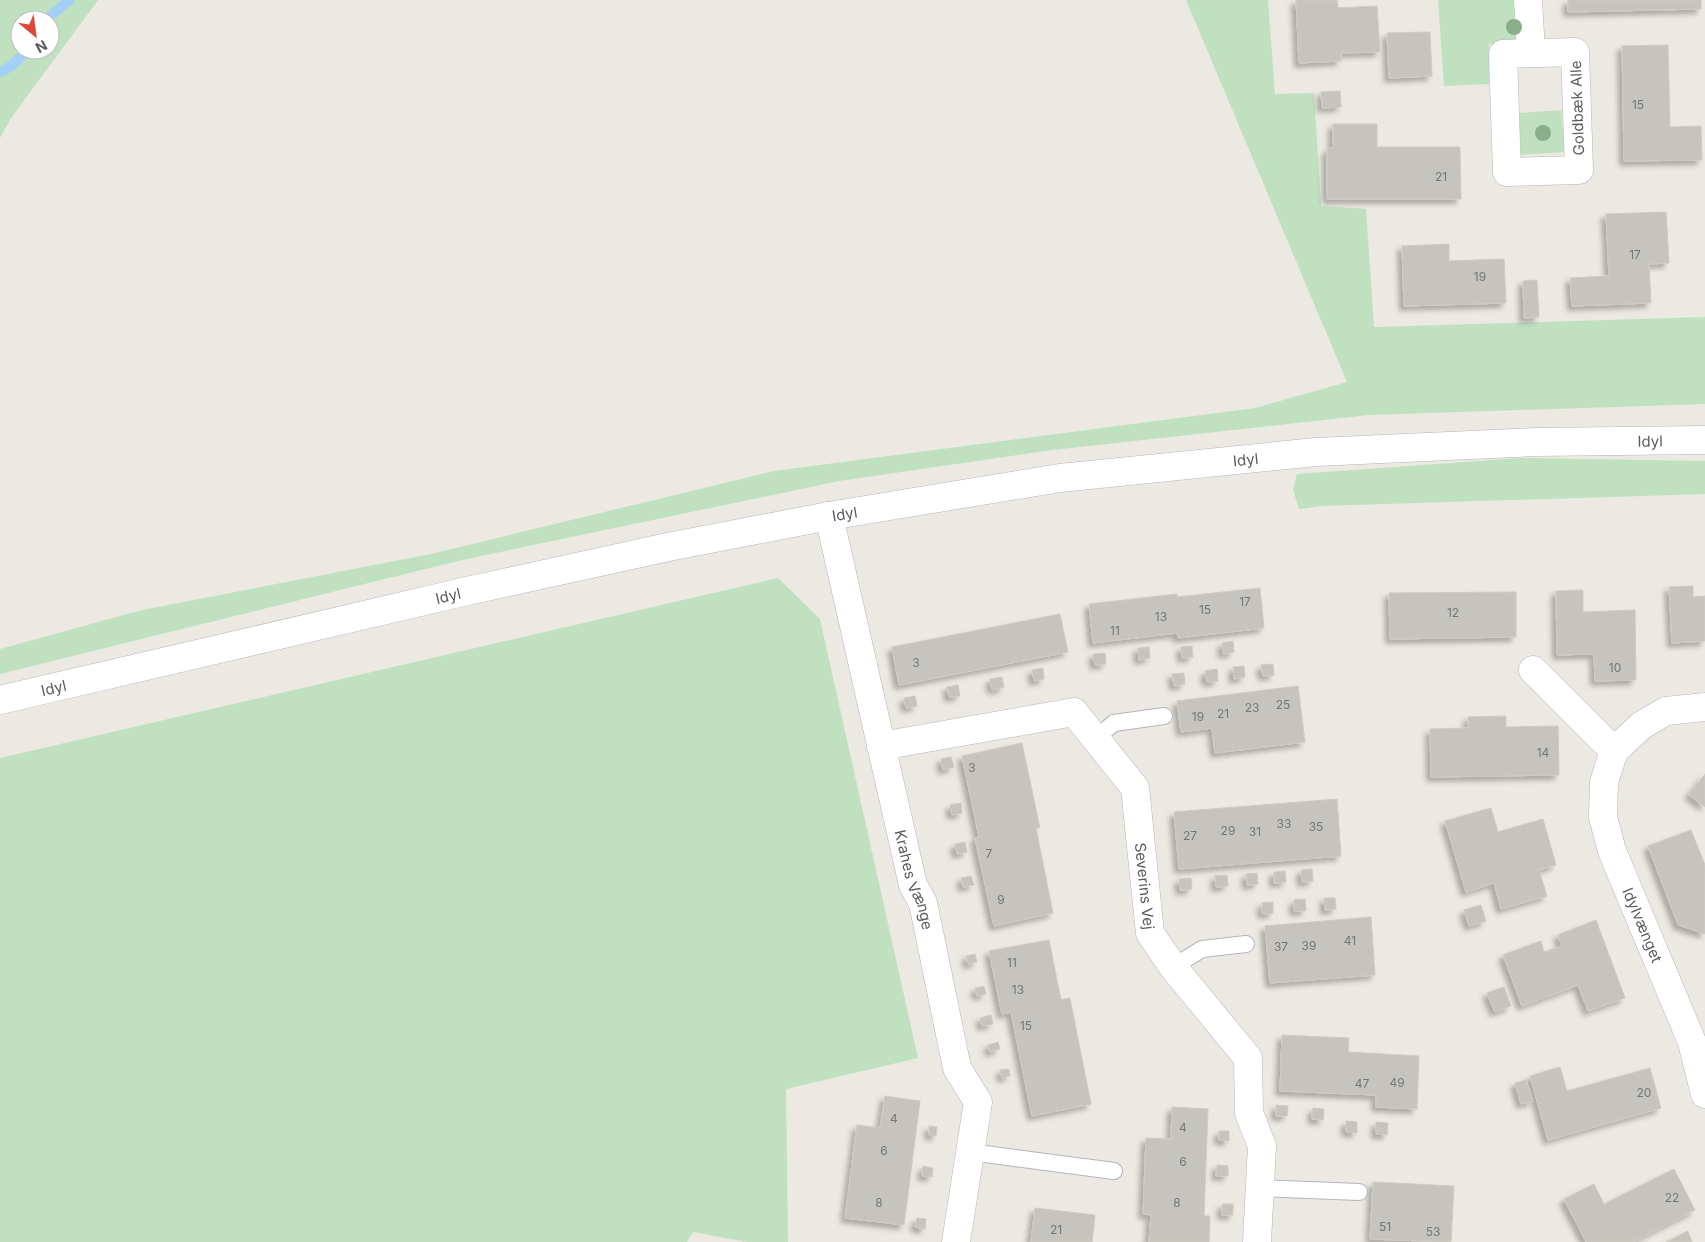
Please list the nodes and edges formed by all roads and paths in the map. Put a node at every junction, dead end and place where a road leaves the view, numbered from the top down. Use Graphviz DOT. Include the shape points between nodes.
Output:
graph roads {
  1 [pos="1528,0"];
  2 [pos="1531,53"];
  3 [pos="1705,440"];
  4 [pos="829,516"];
  5 [pos="1533,670"];
  6 [pos="0,700"];
  7 [pos="1705,707"];
  8 [pos="1164,716"];
  9 [pos="1095,739"];
  10 [pos="882,746"];
  11 [pos="1614,751"];
  12 [pos="1246,944"];
  13 [pos="1173,967"];
  14 [pos="1705,1094"];
  15 [pos="970,1152"];
  16 [pos="1114,1171"];
  17 [pos="1260,1188"];
  18 [pos="1359,1192"];
  19 [pos="956,1242"];
  20 [pos="1257,1242"];
  1 -- 2 [label="street"];
  2 -- 2 [label="street, Goldbæk Alle" via="1503,54 1507,172 1579,170 1575,52"];
  3 -- 4 [label="street, Idyl" via="1536,442 1316,452 1060,478"];
  4 -- 6 [label="street, Idyl" via="463,592"];
  4 -- 10 [label="street, Krahes Vænge"];
  5 -- 11 [label="street"];
  7 -- 11 [label="street, Idylvænget" via="1666,711 1642,725"];
  8 -- 9 [label="lane" via="1114,723"];
  9 -- 10 [label="street, Severins Vej" via="1074,712"];
  9 -- 13 [label="street, Severins Vej" via="1135,788 1150,933"];
  10 -- 15 [label="street, Krahes Vænge" via="913,885 922,903 957,1068 978,1102"];
  11 -- 14 [label="street, Idylvænget" via="1604,782 1603,817 1612,851 1692,1042"];
  12 -- 13 [label="lane" via="1202,949"];
  13 -- 17 [label="street, Severins Vej" via="1248,1058 1249,1113 1262,1146"];
  15 -- 16 [label="lane"];
  15 -- 19 [label="street, Krahes Vænge"];
  17 -- 18 [label="lane"];
  17 -- 20 [label="street, Severins Vej"];
}
